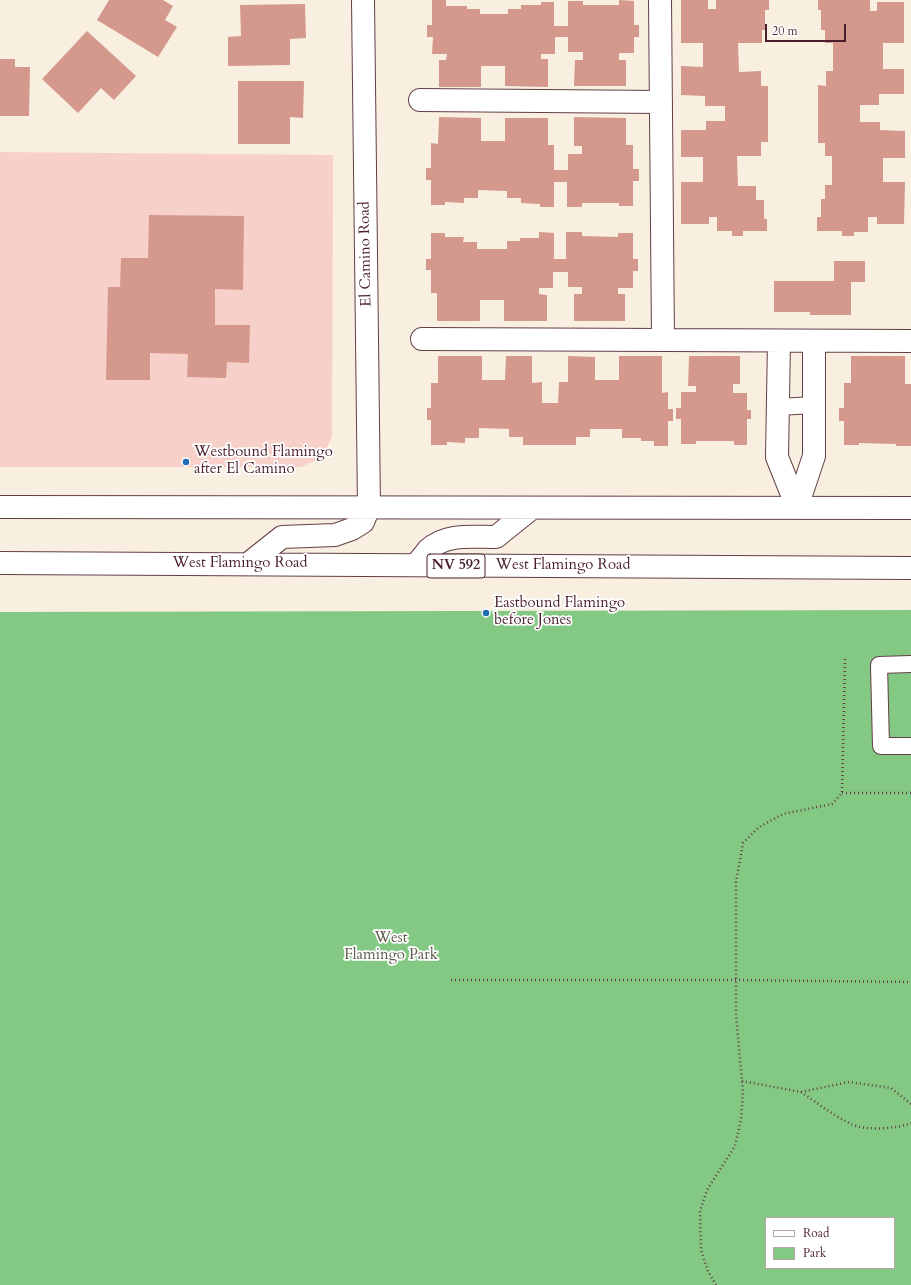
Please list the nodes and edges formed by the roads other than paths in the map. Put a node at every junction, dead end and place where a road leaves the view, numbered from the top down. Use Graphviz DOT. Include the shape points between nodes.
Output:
graph roads {
  1 [pos="363,0"];
  2 [pos="660,0"];
  3 [pos="420,100"];
  4 [pos="661,102"];
  5 [pos="422,338"];
  6 [pos="663,340"];
  7 [pos="779,341"];
  8 [pos="814,341"];
  9 [pos="911,341"];
  10 [pos="814,405"];
  11 [pos="778,407"];
  12 [pos="0,507"];
  13 [pos="370,507"];
  14 [pos="797,507"];
  15 [pos="532,508"];
  16 [pos="911,508"];
  17 [pos="0,563"];
  18 [pos="248,564"];
  19 [pos="416,565"];
  20 [pos="911,568"];
  21 [pos="911,664"];
  22 [pos="911,746"];
  1 -- 13 [label="main road, El Camino Road"];
  2 -- 4 [label="main road"];
  3 -- 4 [label="main road"];
  4 -- 6 [label="main road"];
  5 -- 6 [label="main road"];
  6 -- 7 [label="main road"];
  7 -- 8 [label="main road"];
  7 -- 11 [label="main road"];
  8 -- 9 [label="main road"];
  8 -- 10 [label="main road"];
  10 -- 11 [label="lane"];
  10 -- 14 [label="main road" via="814,456"];
  11 -- 14 [label="main road" via="776,457"];
  12 -- 13 [label="main road"];
  13 -- 15 [label="main road"];
  13 -- 18 [label="main road" via="363,522 352,529 335,535 282,537"];
  14 -- 15 [label="main road"];
  14 -- 16 [label="main road"];
  15 -- 19 [label="main road" via="496,538 445,539 429,550"];
  17 -- 18 [label="main road, West Flamingo Road / NV 592"];
  18 -- 19 [label="main road, West Flamingo Road / NV 592"];
  19 -- 20 [label="main road, West Flamingo Road / NV 592"];
  21 -- 22 [label="lane" via="879,665 881,746"];
}
